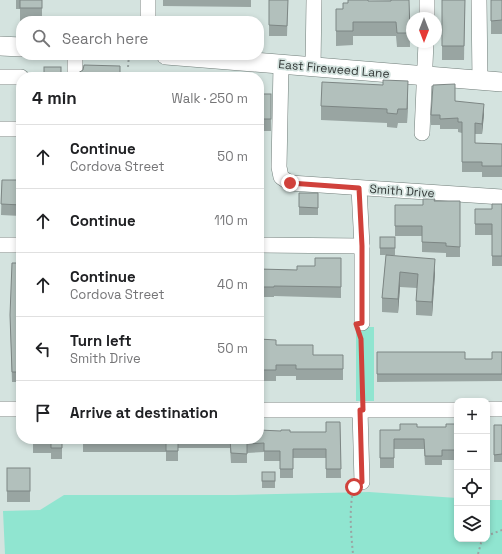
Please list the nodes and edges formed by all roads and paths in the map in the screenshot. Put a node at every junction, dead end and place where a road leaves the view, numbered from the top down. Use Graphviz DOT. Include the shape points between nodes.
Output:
graph roads {
  1 [pos="148,0"];
  2 [pos="314,0"];
  3 [pos="427,0"];
  4 [pos="480,0"];
  5 [pos="426,12"];
  6 [pos="148,16"];
  7 [pos="0,46"];
  8 [pos="16,47"];
  9 [pos="426,48"];
  10 [pos="75,60"];
  11 [pos="129,60"];
  12 [pos="254,60"];
  13 [pos="281,65"];
  14 [pos="128,67"];
  15 [pos="313,67"];
  16 [pos="75,72"];
  17 [pos="424,76"];
  18 [pos="0,77"];
  19 [pos="16,77"];
  20 [pos="480,81"];
  21 [pos="502,82"];
  22 [pos="0,129"];
  23 [pos="16,129"];
  24 [pos="422,133"];
  25 [pos="359,188"];
  26 [pos="502,197"];
  27 [pos="0,245"];
  28 [pos="16,245"];
  29 [pos="264,245"];
  30 [pos="362,246"];
  31 [pos="362,323"];
  32 [pos="0,409"];
  33 [pos="16,409"];
  34 [pos="490,409"];
  35 [pos="502,409"];
  36 [pos="264,410"];
  37 [pos="362,410"];
  38 [pos="454,410"];
  39 [pos="362,482"];
  40 [pos="502,530"];
  41 [pos="490,535"];
  42 [pos="482,542"];
  43 [pos="353,554"];
  44 [pos="478,554"];
  1 -- 6 [label="street"];
  2 -- 15 [label="street"];
  3 -- 5 [label="street"];
  4 -- 20 [label="street"];
  7 -- 8 [label="main road"];
  9 -- 17 [label="street"];
  10 -- 16 [label="street"];
  11 -- 14 [label="path"];
  12 -- 13 [label="main road, East Fireweed Lane"];
  13 -- 15 [label="main road, East Fireweed Lane"];
  13 -- 25 [label="street, Smith Drive" via="281,177 290,183"];
  15 -- 17 [label="main road, East Fireweed Lane"];
  17 -- 20 [label="main road, East Fireweed Lane"];
  17 -- 24 [label="street"];
  18 -- 19 [label="street"];
  20 -- 21 [label="main road, East Fireweed Lane"];
  22 -- 23 [label="street"];
  25 -- 26 [label="street, Smith Drive"];
  25 -- 30 [label="street"];
  27 -- 28 [label="street"];
  29 -- 30 [label="street"];
  30 -- 31 [label="street"];
  31 -- 37 [label="path" via="356,324 361,339"];
  32 -- 33 [label="street"];
  34 -- 35 [label="street"];
  36 -- 37 [label="street"];
  37 -- 38 [label="street"];
  37 -- 39 [label="street"];
  39 -- 43 [label="path" via="354,487 351,502"];
  40 -- 41 [label="path"];
  42 -- 44 [label="path"];
}
